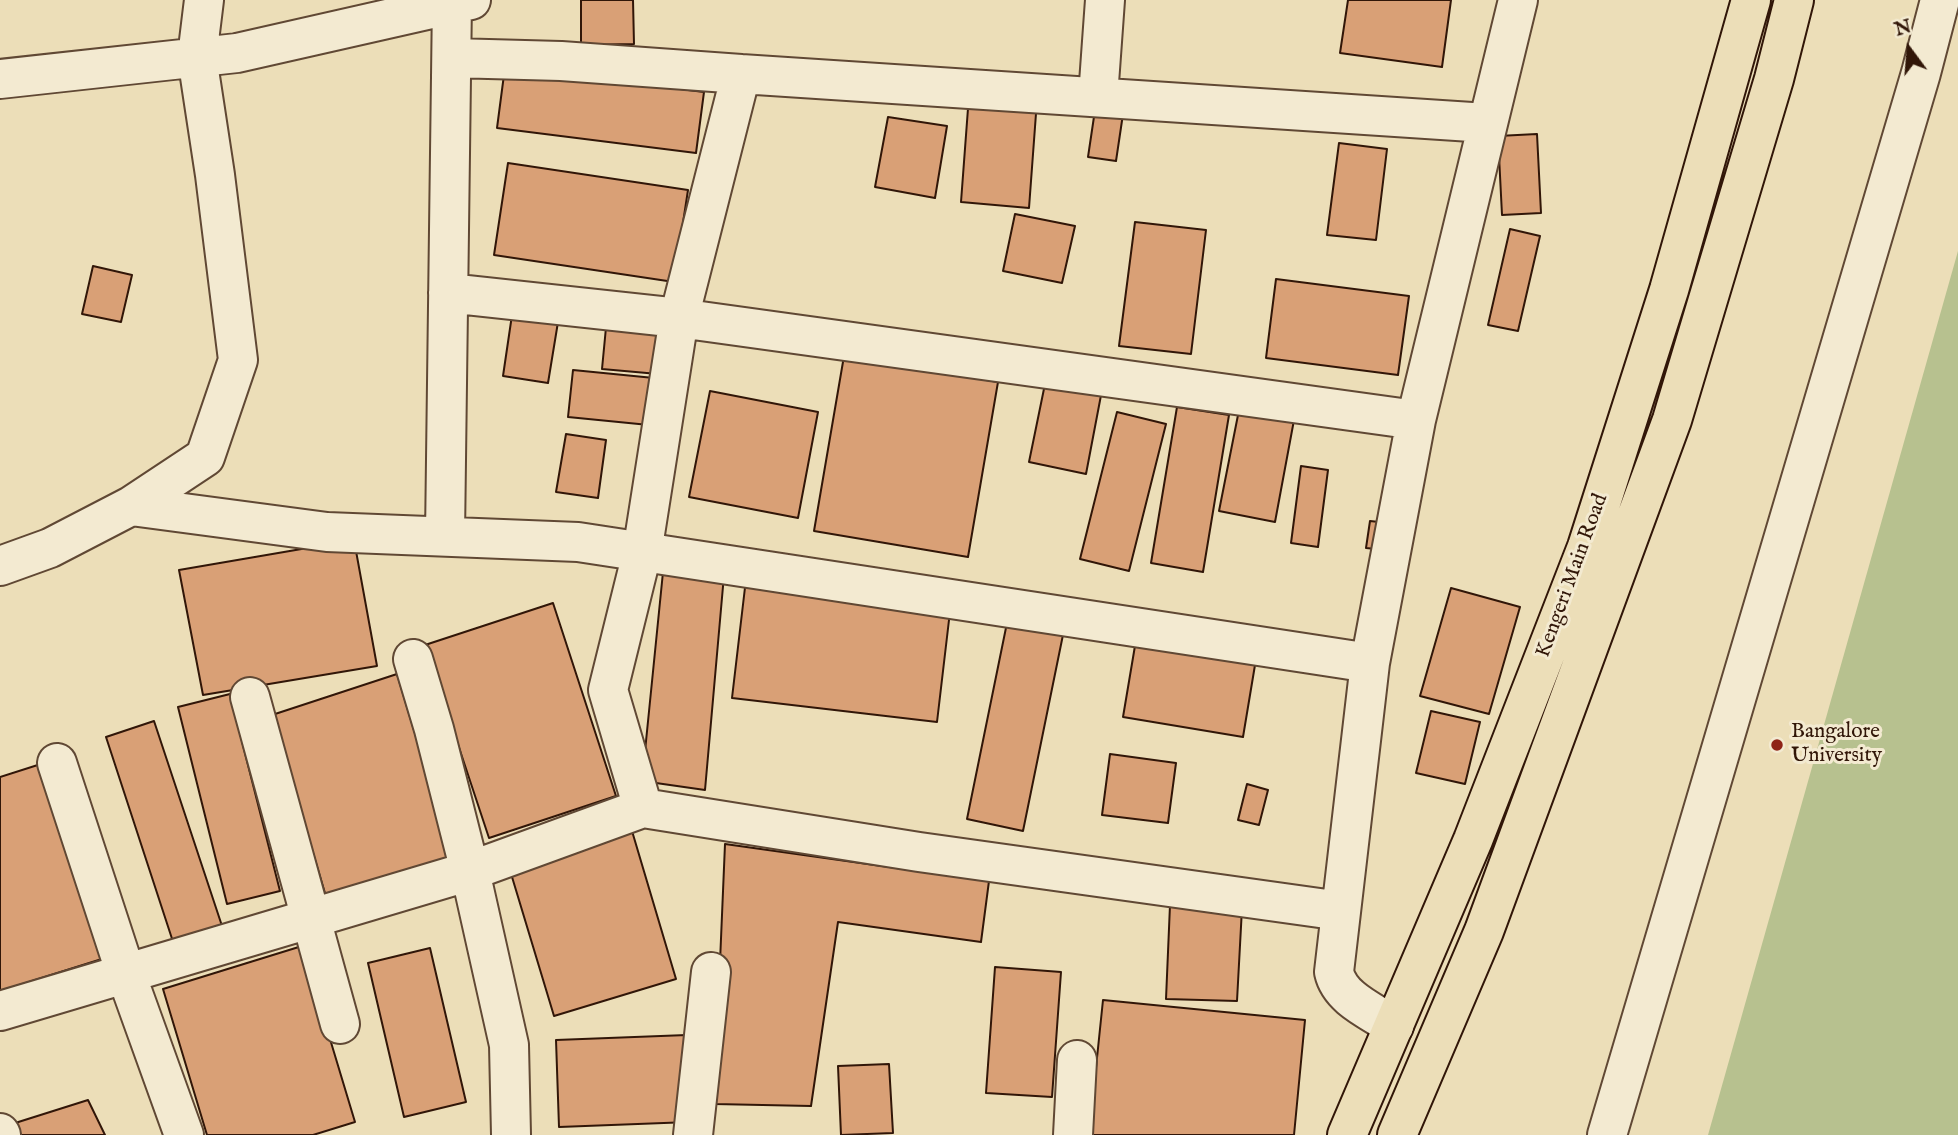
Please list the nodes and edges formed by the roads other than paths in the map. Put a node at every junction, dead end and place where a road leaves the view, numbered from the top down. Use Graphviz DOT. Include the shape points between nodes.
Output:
graph roads {
  1 [pos="204,0"];
  2 [pos="1105,0"];
  3 [pos="1518,0"];
  4 [pos="1751,0"];
  5 [pos="1794,0"];
  6 [pos="1940,0"];
  7 [pos="459,1"];
  8 [pos="197,57"];
  9 [pos="452,58"];
  10 [pos="741,74"];
  11 [pos="0,79"];
  12 [pos="1098,97"];
  13 [pos="1487,123"];
  14 [pos="448,293"];
  15 [pos="679,318"];
  16 [pos="1416,420"];
  17 [pos="131,506"];
  18 [pos="445,536"];
  19 [pos="642,553"];
  20 [pos="0,566"];
  21 [pos="412,659"];
  22 [pos="1370,663"];
  23 [pos="250,697"];
  24 [pos="57,764"];
  25 [pos="643,808"];
  26 [pos="470,870"];
  27 [pos="1340,911"];
  28 [pos="311,918"];
  29 [pos="711,972"];
  30 [pos="126,974"];
  31 [pos="0,1011"];
  32 [pos="340,1024"];
  33 [pos="1394,1026"];
  34 [pos="1077,1060"];
  35 [pos="184,1135"];
  36 [pos="511,1135"];
  37 [pos="693,1135"];
  38 [pos="1073,1135"];
  39 [pos="1347,1135"];
  40 [pos="1397,1135"];
  41 [pos="1607,1135"];
  1 -- 8 [label="street"];
  2 -- 12 [label="street"];
  3 -- 13 [label="street"];
  4 -- 33 [label="main road, Kengeri Main Road" via="1669,290 1587,547 1473,840"];
  5 -- 40 [label="main road, Kengeri Main Road" via="1672,420 1484,931"];
  6 -- 41 [label="street"];
  7 -- 8 [label="street" via="237,53"];
  7 -- 9 [label="street"];
  8 -- 11 [label="street"];
  8 -- 17 [label="street" via="238,360 205,457"];
  9 -- 10 [label="street"];
  9 -- 14 [label="street"];
  10 -- 12 [label="street"];
  10 -- 15 [label="street"];
  12 -- 13 [label="street"];
  13 -- 16 [label="street"];
  14 -- 15 [label="street"];
  14 -- 18 [label="street"];
  15 -- 16 [label="street"];
  15 -- 19 [label="street"];
  16 -- 22 [label="street"];
  17 -- 18 [label="street" via="327,532"];
  17 -- 20 [label="street" via="50,548"];
  18 -- 19 [label="street" via="578,542"];
  19 -- 22 [label="street"];
  19 -- 25 [label="street" via="608,691"];
  21 -- 26 [label="street" via="435,729"];
  22 -- 27 [label="street"];
  23 -- 28 [label="street"];
  24 -- 30 [label="street"];
  25 -- 26 [label="street"];
  25 -- 27 [label="street"];
  26 -- 28 [label="street"];
  26 -- 36 [label="street" via="509,1045"];
  27 -- 33 [label="street" via="1337,984 1343,993"];
  28 -- 30 [label="street"];
  28 -- 32 [label="street"];
  29 -- 37 [label="street"];
  30 -- 31 [label="street"];
  30 -- 35 [label="street"];
  33 -- 39 [label="main road, Kengeri Main Road"];
  34 -- 38 [label="street"];
}
